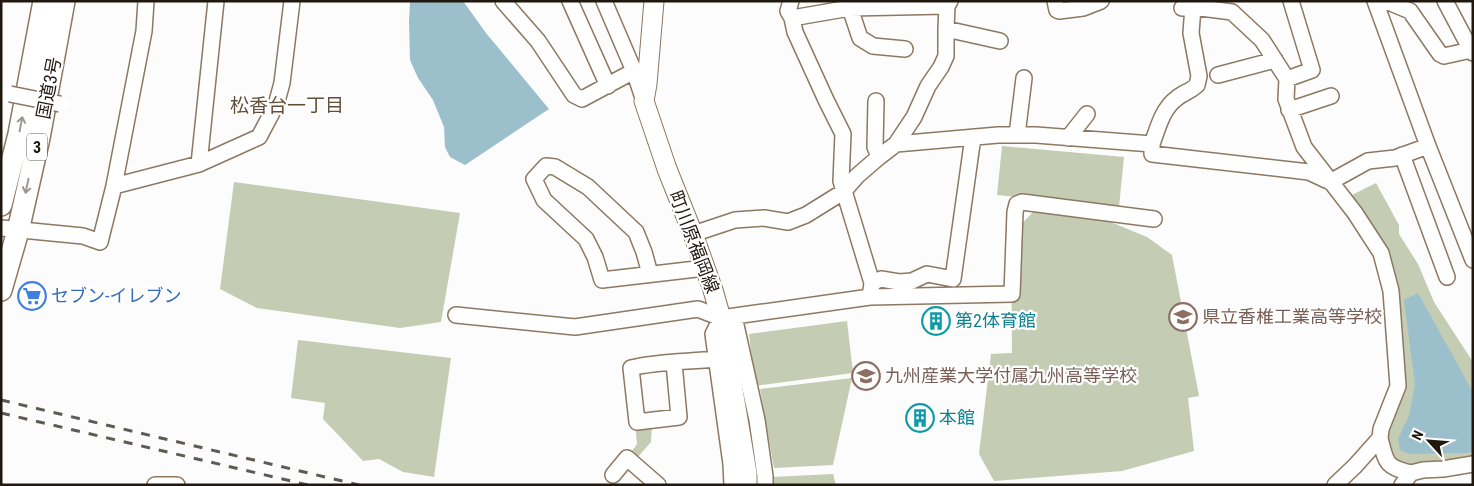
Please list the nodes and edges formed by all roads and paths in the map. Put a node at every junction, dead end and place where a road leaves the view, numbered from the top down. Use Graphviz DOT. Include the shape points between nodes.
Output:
graph roads {
  1 [pos="44,1"];
  2 [pos="64,1"];
  3 [pos="146,1"];
  4 [pos="216,1"];
  5 [pos="292,1"];
  6 [pos="503,1"];
  7 [pos="570,1"];
  8 [pos="604,1"];
  9 [pos="791,1"];
  10 [pos="1055,1"];
  11 [pos="1101,1"];
  12 [pos="1291,1"];
  13 [pos="1376,1"];
  14 [pos="1386,1"];
  15 [pos="1444,1"];
  16 [pos="658,3"];
  17 [pos="909,4"];
  18 [pos="949,4"];
  19 [pos="1190,5"];
  20 [pos="850,8"];
  21 [pos="792,18"];
  22 [pos="946,29"];
  23 [pos="1000,41"];
  24 [pos="905,49"];
  25 [pos="1472,52"];
  26 [pos="1275,60"];
  27 [pos="634,71"];
  28 [pos="1218,75"];
  29 [pos="1024,78"];
  30 [pos="1288,79"];
  31 [pos="608,86"];
  32 [pos="10,94"];
  33 [pos="1330,96"];
  34 [pos="644,101"];
  35 [pos="876,101"];
  36 [pos="60,104"];
  37 [pos="1289,110"];
  38 [pos="1087,114"];
  39 [pos="1017,135"];
  40 [pos="973,137"];
  41 [pos="1068,138"];
  42 [pos="896,144"];
  43 [pos="1152,144"];
  44 [pos="1428,146"];
  45 [pos="1402,156"];
  46 [pos="878,157"];
  47 [pos="199,164"];
  48 [pos="1330,182"];
  49 [pos="114,186"];
  50 [pos="3,192"];
  51 [pos="843,192"];
  52 [pos="1154,219"];
  53 [pos="10,230"];
  54 [pos="693,234"];
  55 [pos="1473,260"];
  56 [pos="706,268"];
  57 [pos="650,274"];
  58 [pos="1447,277"];
  59 [pos="1,290"];
  60 [pos="871,290"];
  61 [pos="456,315"];
  62 [pos="727,317"];
  63 [pos="716,359"];
  64 [pos="674,363"];
  65 [pos="1380,438"];
  66 [pos="1473,464"];
  67 [pos="613,475"];
  68 [pos="1407,479"];
  69 [pos="155,485"];
  70 [pos="177,485"];
  71 [pos="658,485"];
  72 [pos="732,485"];
  73 [pos="747,485"];
  74 [pos="765,485"];
  75 [pos="1335,485"];
  50 -- 1 [label="highway, 国道3号 / 3, one-way" via="19,134"];
  2 -- 53 [label="highway, 国道3号 / 3, one-way" via="39,138"];
  3 -- 49 [label="street" via="144,31"];
  4 -- 47 [label="street"];
  5 -- 47 [label="street" via="282,83 276,105 259,137"];
  6 -- 31 [label="street" via="538,40 574,95 582,99"];
  7 -- 31 [label="street"];
  8 -- 27 [label="street"];
  9 -- 21 [label="street" via="788,11"];
  10 -- 11 [label="street" via="1059,10 1082,8"];
  12 -- 30 [label="street" via="1312,70"];
  13 -- 44 [label="street"];
  14 -- 25 [label="street" via="1410,11 1440,54"];
  15 -- 25 [label="street"];
  16 -- 34 [label="main road, 町川原福岡線"];
  17 -- 18 [label="street"];
  17 -- 20 [label="street"];
  18 -- 22 [label="street"];
  19 -- 26 [label="street" via="1232,12 1262,40"];
  19 -- 43 [label="street" via="1191,33 1199,76 1197,85 1168,106"];
  20 -- 21 [label="street"];
  20 -- 24 [label="street" via="860,38 873,46"];
  21 -- 51 [label="street" via="795,32 843,134"];
  22 -- 23 [label="street"];
  22 -- 42 [label="street" via="946,56 942,67"];
  26 -- 28 [label="street"];
  26 -- 30 [label="street"];
  27 -- 31 [label="street"];
  27 -- 34 [label="street"];
  29 -- 39 [label="street"];
  30 -- 37 [label="street" via="1286,99"];
  32 -- 36 [label="street, bridge"];
  33 -- 37 [label="street"];
  34 -- 54 [label="main road, 町川原福岡線"];
  35 -- 46 [label="street" via="875,147"];
  37 -- 48 [label="street" via="1304,146"];
  38 -- 41 [label="street"];
  39 -- 40 [label="street"];
  39 -- 41 [label="street"];
  40 -- 42 [label="street"];
  40 -- 60 [label="street" via="953,279 927,274 912,281 881,279"];
  41 -- 43 [label="street"];
  42 -- 46 [label="street"];
  43 -- 48 [label="street" via="1152,154 1309,172"];
  44 -- 45 [label="street"];
  44 -- 55 [label="street"];
  45 -- 48 [label="street" via="1368,161"];
  45 -- 58 [label="street"];
  46 -- 51 [label="street"];
  47 -- 49 [label="street"];
  48 -- 65 [label="street" via="1381,253 1392,291 1398,386"];
  49 -- 53 [label="street" via="100,242 83,236"];
  51 -- 54 [label="street" via="788,222 764,218 735,220"];
  51 -- 60 [label="street"];
  52 -- 60 [label="street" via="1022,202 1017,204 1015,212 1012,294"];
  53 -- 59 [label="highway, 国道3号 / 3"];
  54 -- 56 [label="main road, 町川原福岡線"];
  56 -- 57 [label="street"];
  56 -- 62 [label="main road, 町川原福岡線"];
  57 -- 57 [label="street" via="602,280 586,239 544,200 534,179 546,166 555,167 588,187 636,232"];
  60 -- 62 [label="street"];
  61 -- 62 [label="street" via="575,327 698,309"];
  62 -- 63 [label="street" via="713,334"];
  62 -- 73 [label="main road, 町川原福岡線"];
  62 -- 74 [label="street" via="757,420"];
  63 -- 64 [label="street"];
  63 -- 72 [label="street"];
  64 -- 64 [label="street" via="631,368 637,422 679,417"];
  65 -- 68 [label="street" via="1388,464"];
  65 -- 75 [label="street"];
  66 -- 68 [label="street" via="1423,470"];
  67 -- 71 [label="street" via="627,458"];
  69 -- 70 [label="street"];
}
